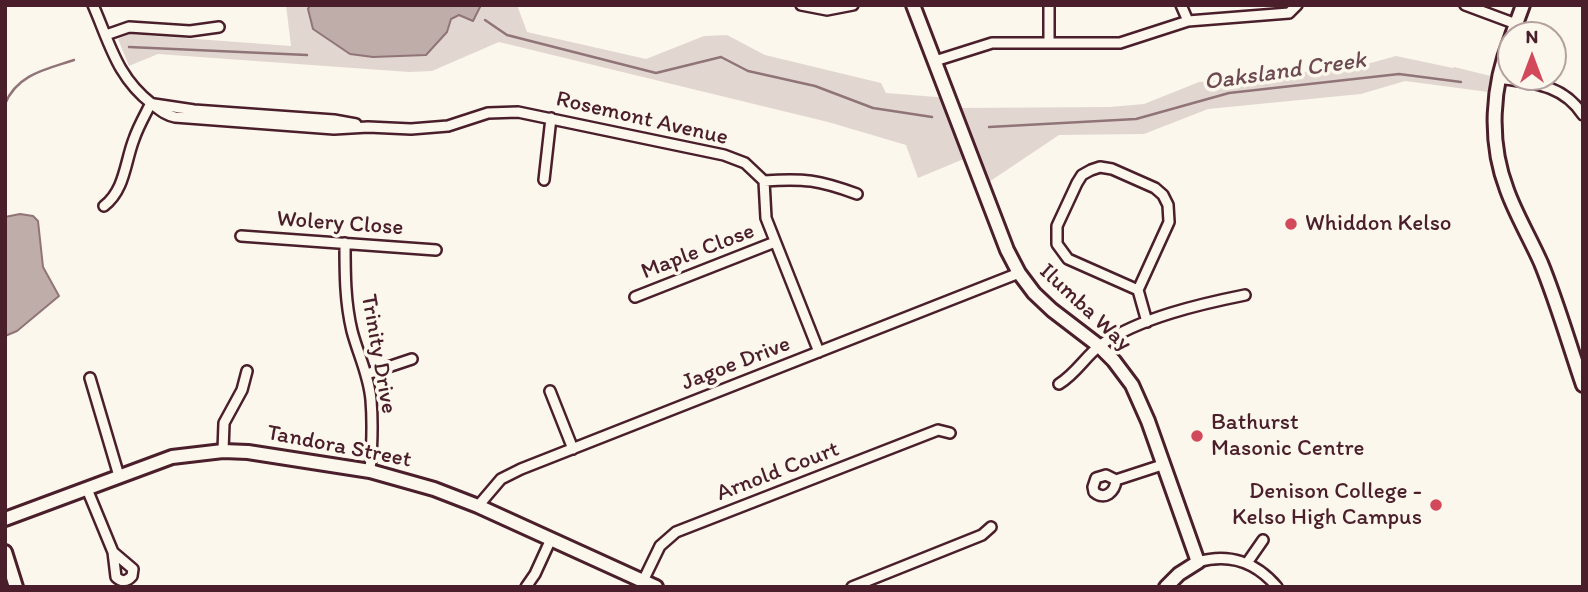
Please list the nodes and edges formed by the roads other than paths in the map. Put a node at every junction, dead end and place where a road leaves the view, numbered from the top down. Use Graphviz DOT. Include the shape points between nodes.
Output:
graph roads {
  1 [pos="93,5"];
  2 [pos="801,5"];
  3 [pos="853,5"];
  4 [pos="913,5"];
  5 [pos="1049,5"];
  6 [pos="1181,5"];
  7 [pos="1297,5"];
  8 [pos="1465,5"];
  9 [pos="1188,21"];
  10 [pos="1497,23"];
  11 [pos="219,27"];
  12 [pos="106,35"];
  13 [pos="1049,42"];
  14 [pos="935,61"];
  15 [pos="1498,91"];
  16 [pos="1558,91"];
  17 [pos="151,103"];
  18 [pos="1583,115"];
  19 [pos="551,118"];
  20 [pos="544,180"];
  21 [pos="764,181"];
  22 [pos="858,194"];
  23 [pos="104,206"];
  24 [pos="241,236"];
  25 [pos="775,242"];
  26 [pos="345,243"];
  27 [pos="436,250"];
  28 [pos="1019,273"];
  29 [pos="1138,290"];
  30 [pos="1245,295"];
  31 [pos="635,297"];
  32 [pos="1147,323"];
  33 [pos="1099,346"];
  34 [pos="819,352"];
  35 [pos="412,359"];
  36 [pos="247,371"];
  37 [pos="366,374"];
  38 [pos="90,378"];
  39 [pos="1059,384"];
  40 [pos="1583,385"];
  41 [pos="550,391"];
  42 [pos="950,433"];
  43 [pos="573,449"];
  44 [pos="223,451"];
  45 [pos="1162,465"];
  46 [pos="370,471"];
  47 [pos="119,476"];
  48 [pos="1116,480"];
  49 [pos="87,489"];
  50 [pos="478,506"];
  51 [pos="5,519"];
  52 [pos="990,527"];
  53 [pos="551,539"];
  54 [pos="1263,540"];
  55 [pos="5,552"];
  56 [pos="113,552"];
  57 [pos="1198,562"];
  58 [pos="1247,563"];
  59 [pos="643,581"];
  60 [pos="16,587"];
  61 [pos="526,587"];
  62 [pos="656,587"];
  63 [pos="852,587"];
  64 [pos="1166,587"];
  65 [pos="1277,587"];
  1 -- 12 [label="street"];
  2 -- 3 [label="street" via="827,10"];
  4 -- 14 [label="street, Ilumba Way"];
  5 -- 13 [label="street"];
  6 -- 9 [label="street"];
  7 -- 9 [label="street" via="1289,13"];
  8 -- 10 [label="street"];
  9 -- 13 [label="street" via="1121,43"];
  11 -- 12 [label="street" via="190,31 129,27"];
  12 -- 17 [label="street" via="127,81"];
  13 -- 14 [label="street" via="992,43"];
  14 -- 28 [label="street, Ilumba Way"];
  15 -- 40 [label="street" via="1494,131 1504,183 1541,264"];
  16 -- 18 [label="street"];
  17 -- 19 [label="street, Rosemont Avenue" via="368,127 429,128 504,112"];
  17 -- 23 [label="street" via="120,187"];
  19 -- 20 [label="street"];
  19 -- 21 [label="street, Rosemont Avenue" via="724,155 745,163"];
  21 -- 22 [label="street" via="799,178"];
  21 -- 25 [label="street" via="766,218"];
  24 -- 26 [label="street, Wolery Close"];
  25 -- 31 [label="street, Maple Close"];
  25 -- 34 [label="street"];
  26 -- 27 [label="street, Wolery Close"];
  26 -- 37 [label="street, Trinity Drive" via="352,331"];
  28 -- 33 [label="street, Ilumba Way" via="1044,304"];
  28 -- 34 [label="street, Jagoe Drive"];
  29 -- 29 [label="street" via="1068,259 1058,244 1057,226 1077,183 1091,170 1112,169 1155,188 1168,205 1169,222"];
  29 -- 32 [label="street"];
  30 -- 32 [label="street"];
  32 -- 33 [label="street" via="1128,327"];
  33 -- 39 [label="street"];
  33 -- 45 [label="street, Ilumba Way" via="1132,385"];
  34 -- 43 [label="street, Jagoe Drive"];
  35 -- 37 [label="street"];
  36 -- 44 [label="street" via="244,387 224,424"];
  37 -- 46 [label="street, Trinity Drive" via="371,400"];
  38 -- 47 [label="street"];
  41 -- 43 [label="street"];
  42 -- 59 [label="street, Arnold Court" via="938,430 676,532 660,546"];
  43 -- 50 [label="street, Jagoe Drive" via="507,476"];
  44 -- 46 [label="street, Tandora Street"];
  44 -- 47 [label="street, Tandora Street" via="172,457"];
  45 -- 48 [label="street"];
  45 -- 57 [label="street, Ilumba Way"];
  46 -- 50 [label="street, Tandora Street"];
  47 -- 49 [label="street, Tandora Street"];
  49 -- 51 [label="street, Tandora Street"];
  49 -- 56 [label="street"];
  50 -- 53 [label="street, Tandora Street"];
  52 -- 63 [label="street" via="982,535"];
  53 -- 59 [label="street, Tandora Street"];
  53 -- 61 [label="street"];
  54 -- 58 [label="street"];
  55 -- 60 [label="street"];
  57 -- 58 [label="street" via="1218,558"];
  57 -- 64 [label="street"];
  58 -- 65 [label="street"];
  59 -- 62 [label="street, Tandora Street"];
}
